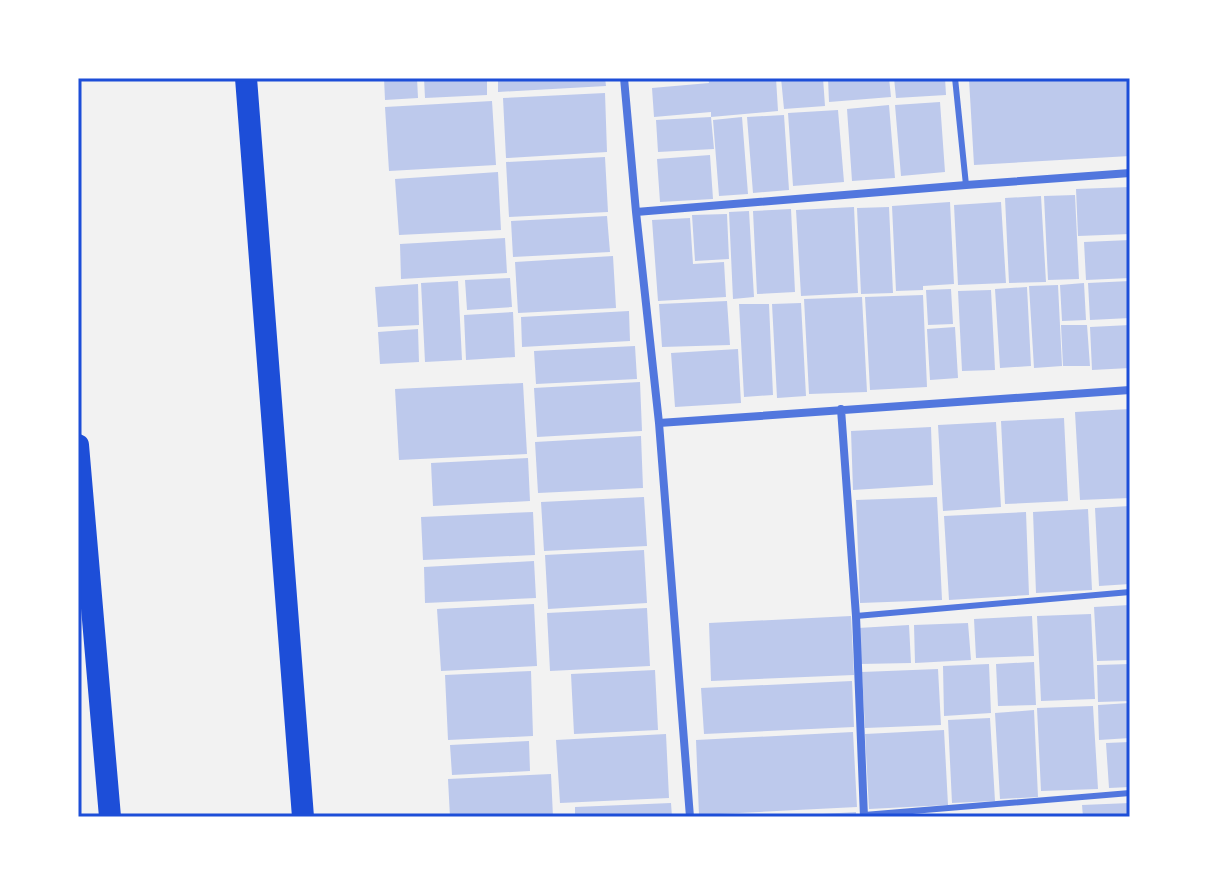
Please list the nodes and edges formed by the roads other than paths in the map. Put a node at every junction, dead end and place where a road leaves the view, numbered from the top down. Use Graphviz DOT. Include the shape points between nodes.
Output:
graph roads {
  1 [pos="246,78"];
  2 [pos="624,78"];
  3 [pos="955,78"];
  4 [pos="1130,173"];
  5 [pos="966,185"];
  6 [pos="636,212"];
  7 [pos="1130,390"];
  8 [pos="841,409"];
  9 [pos="659,423"];
  10 [pos="78,445"];
  11 [pos="1130,592"];
  12 [pos="856,616"];
  13 [pos="1130,793"];
  14 [pos="864,816"];
  15 [pos="110,817"];
  16 [pos="303,817"];
  17 [pos="690,817"];
  1 -- 16 [label="highway"];
  2 -- 6 [label="street"];
  3 -- 5 [label="lane"];
  4 -- 5 [label="street"];
  5 -- 6 [label="street"];
  6 -- 9 [label="street"];
  7 -- 8 [label="street"];
  8 -- 9 [label="street"];
  8 -- 12 [label="street"];
  9 -- 17 [label="street"];
  10 -- 15 [label="highway"];
  11 -- 12 [label="lane"];
  12 -- 14 [label="street"];
  13 -- 14 [label="lane"];
}
